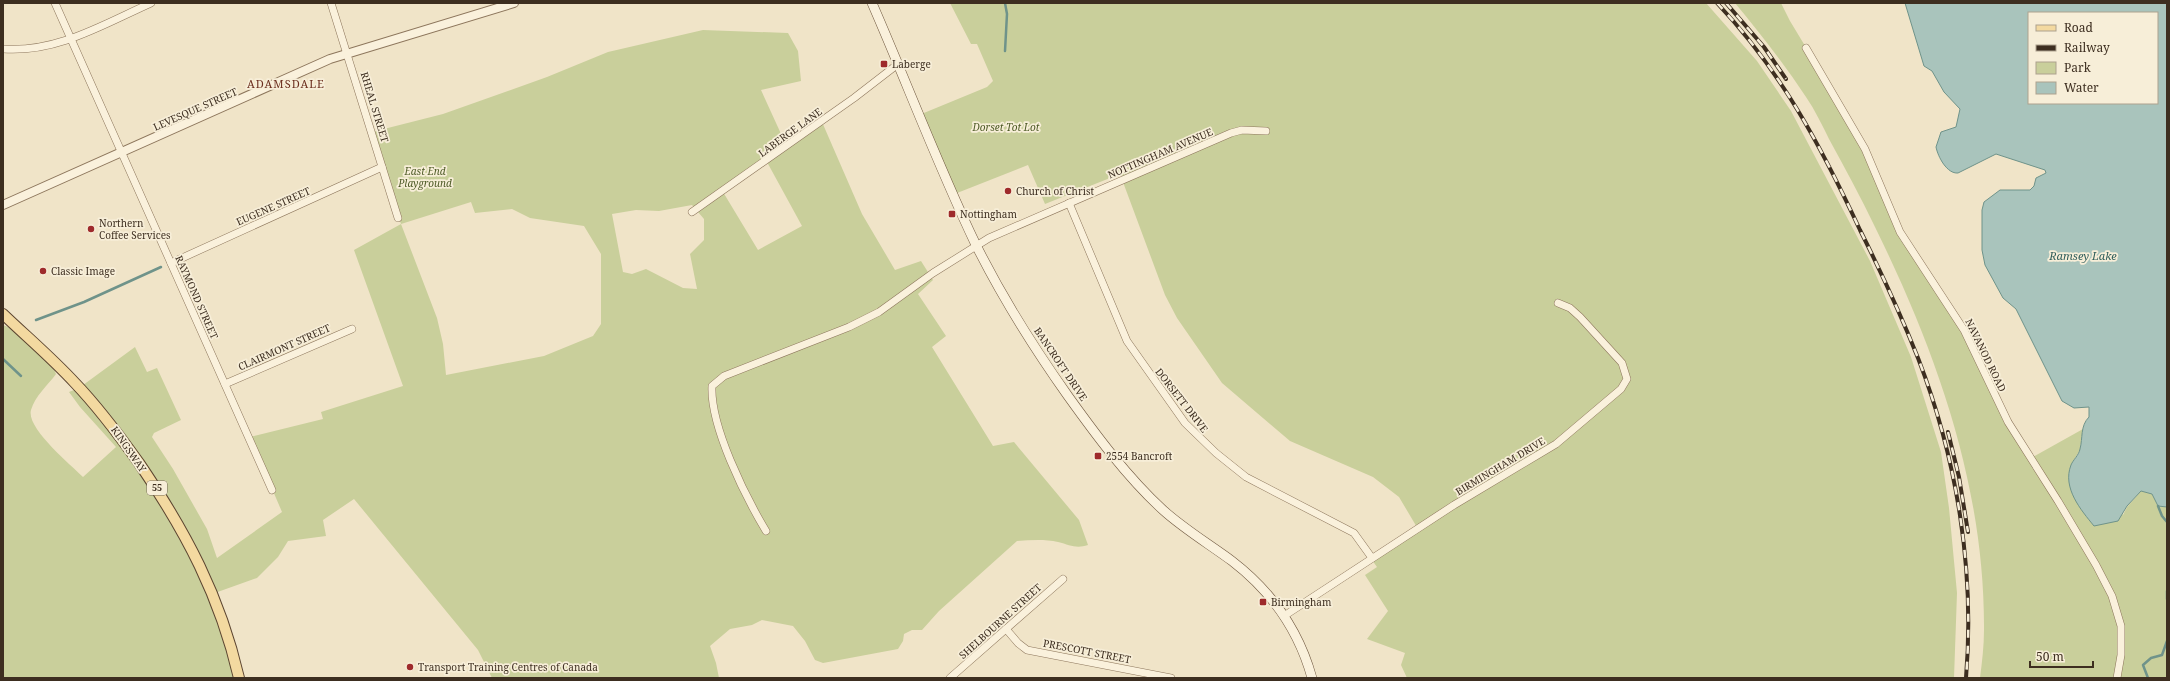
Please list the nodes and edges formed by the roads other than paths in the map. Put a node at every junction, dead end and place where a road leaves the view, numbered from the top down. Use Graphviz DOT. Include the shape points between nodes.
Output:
graph roads {
  1 [pos="55,3"];
  2 [pos="151,3"];
  3 [pos="331,3"];
  4 [pos="514,3"];
  5 [pos="872,3"];
  6 [pos="71,39"];
  7 [pos="1806,48"];
  8 [pos="3,49"];
  9 [pos="347,52"];
  10 [pos="898,64"];
  11 [pos="1266,131"];
  12 [pos="121,153"];
  13 [pos="382,167"];
  14 [pos="1069,203"];
  15 [pos="3,205"];
  16 [pos="692,212"];
  17 [pos="398,218"];
  18 [pos="976,244"];
  19 [pos="171,263"];
  20 [pos="1558,303"];
  21 [pos="3,314"];
  22 [pos="3,325"];
  23 [pos="352,329"];
  24 [pos="21,332"];
  25 [pos="225,384"];
  26 [pos="272,490"];
  27 [pos="766,531"];
  28 [pos="1372,558"];
  29 [pos="1063,579"];
  30 [pos="1284,616"];
  31 [pos="1006,629"];
  32 [pos="239,678"];
  33 [pos="950,678"];
  34 [pos="1171,678"];
  35 [pos="1312,678"];
  36 [pos="2117,678"];
  1 -- 6 [label="street, RAYMOND STREET"];
  2 -- 6 [label="street"];
  3 -- 9 [label="street, RHEAL STREET"];
  4 -- 9 [label="street, LEVESQUE STREET"];
  5 -- 10 [label="main road, BANCROFT DRIVE"];
  6 -- 8 [label="street" via="30,49"];
  6 -- 12 [label="street, RAYMOND STREET"];
  7 -- 36 [label="street, NAVANOD ROAD" via="1865,149 1900,232 1964,330 2008,422 2058,501 2112,596 2121,626 2121,655"];
  9 -- 12 [label="street, LEVESQUE STREET"];
  9 -- 13 [label="street, RHEAL STREET"];
  10 -- 16 [label="street, LABERGE LANE" via="809,131"];
  10 -- 18 [label="main road, BANCROFT DRIVE"];
  11 -- 14 [label="street, NOTTINGHAM AVENUE" via="1242,130 1231,133"];
  12 -- 15 [label="street, LEVESQUE STREET"];
  12 -- 19 [label="street, RAYMOND STREET"];
  13 -- 17 [label="street, RHEAL STREET"];
  13 -- 19 [label="street, EUGENE STREET"];
  14 -- 18 [label="street, NOTTINGHAM AVENUE"];
  14 -- 28 [label="street, DORSETT DRIVE" via="1127,341 1185,423 1246,477 1354,533"];
  18 -- 27 [label="street, NOTTINGHAM AVENUE" via="879,312 849,327 724,376 712,386 712,400 724,440 739,479"];
  18 -- 30 [label="main road, BANCROFT DRIVE" via="1050,369 1119,462 1162,509 1254,580"];
  19 -- 25 [label="street, RAYMOND STREET"];
  20 -- 28 [label="street, BIRMINGHAM DRIVE" via="1570,308 1580,317 1622,362 1627,379 1621,389 1556,444"];
  21 -- 24 [label="main road, KINGSWAY / 55"];
  22 -- 24 [label="main road, KINGSWAY / 55"];
  23 -- 25 [label="street, CLAIRMONT STREET"];
  24 -- 32 [label="main road, KINGSWAY / 55" via="48,355 93,402 158,490 189,542 201,568 223,623"];
  25 -- 26 [label="street, RAYMOND STREET"];
  28 -- 30 [label="street, BIRMINGHAM DRIVE"];
  29 -- 31 [label="street, SHELBOURNE STREET"];
  30 -- 35 [label="main road, BANCROFT DRIVE" via="1302,649"];
  31 -- 33 [label="street, SHELBOURNE STREET"];
  31 -- 34 [label="street, PRESCOTT STREET" via="1018,644 1027,650"];
}
